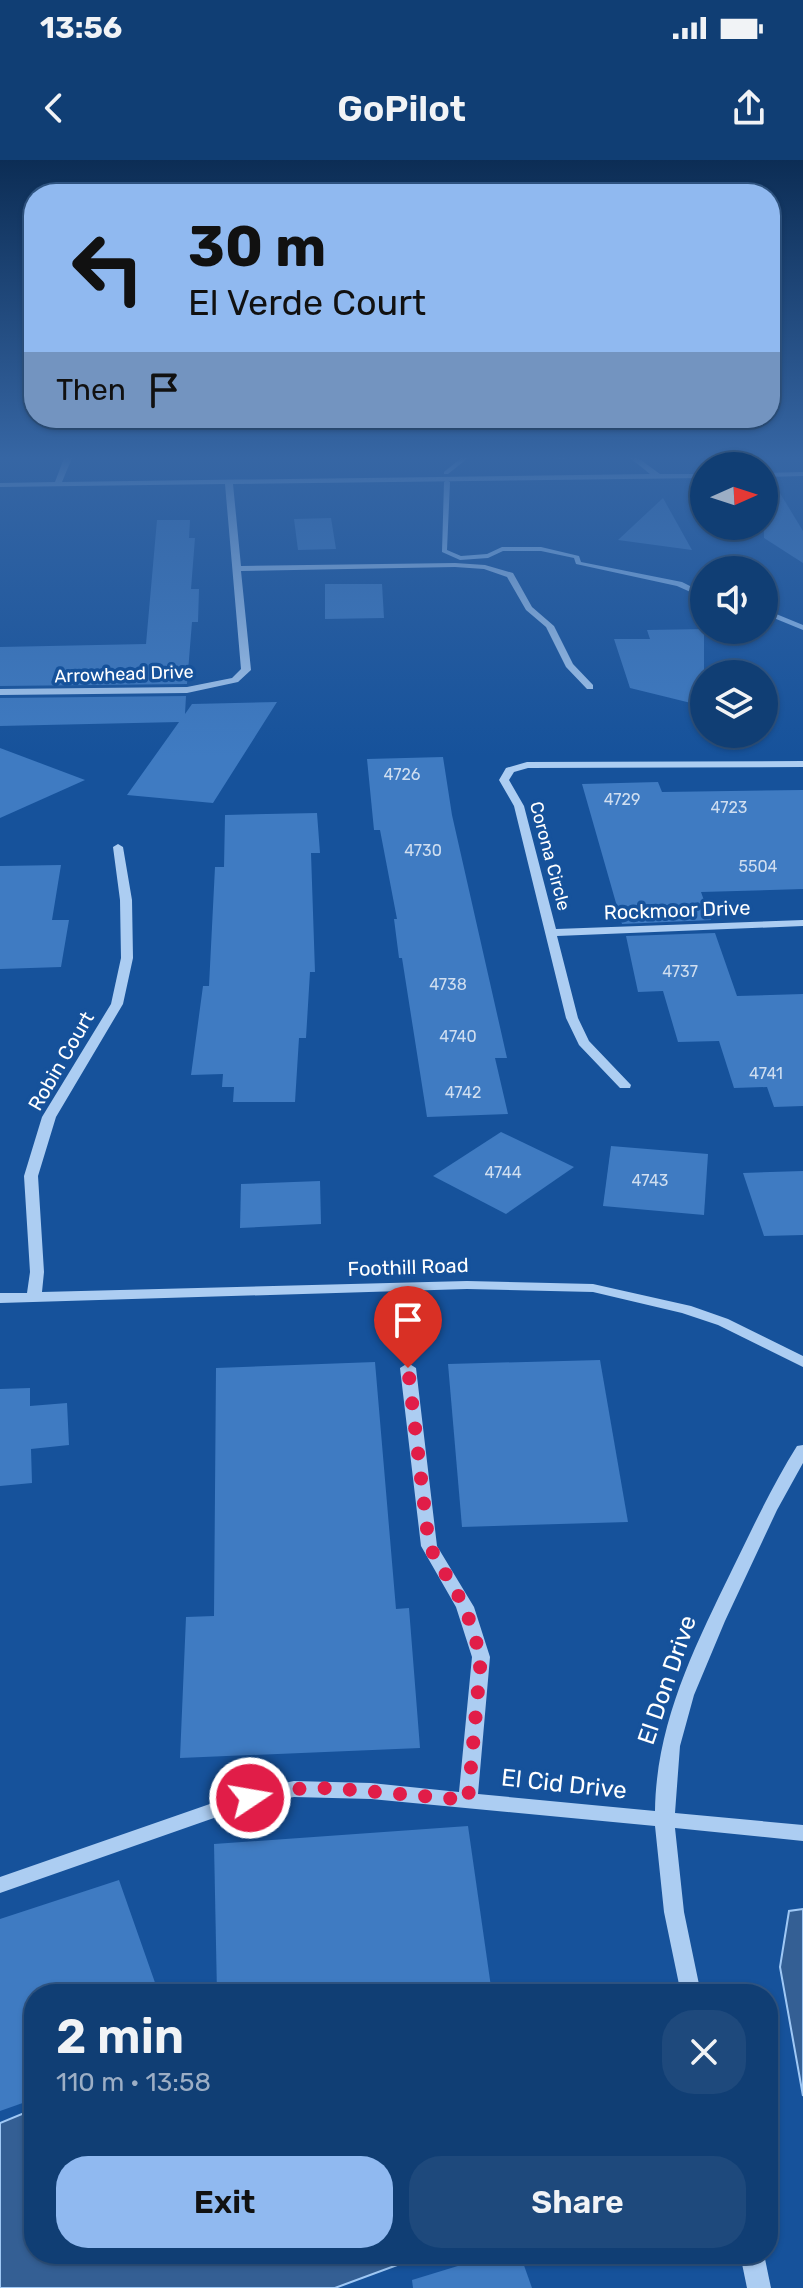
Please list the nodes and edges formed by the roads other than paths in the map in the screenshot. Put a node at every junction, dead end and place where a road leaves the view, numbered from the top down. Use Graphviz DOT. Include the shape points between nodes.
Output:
graph roads {
  1 [pos="236,557"];
  2 [pos="237,569"];
  3 [pos="590,687"];
  4 [pos="0,692"];
  5 [pos="803,764"];
  6 [pos="118,847"];
  7 [pos="803,923"];
  8 [pos="552,933"];
  9 [pos="625,1085"];
  10 [pos="34,1297"];
  11 [pos="0,1298"];
  12 [pos="803,1362"];
  13 [pos="408,1368"];
  14 [pos="803,1450"];
  15 [pos="468,1800"];
  16 [pos="664,1820"];
  17 [pos="803,1833"];
  18 [pos="0,1885"];
  19 [pos="689,1984"];
  20 [pos="754,2264"];
  21 [pos="759,2288"];
  1 -- 2 [label="street, Arrowhead Drive"];
  2 -- 3 [label="street" via="455,565 510,575 529,608 550,626 569,665"];
  2 -- 4 [label="street, Arrowhead Drive" via="246,670 235,680 187,690"];
  5 -- 8 [label="street, Corona Circle" via="527,765 510,770 504,780 519,806"];
  6 -- 10 [label="street, Robin Court" via="127,958 117,1004 49,1117 31,1176"];
  7 -- 8 [label="street, Rockmoor Drive"];
  8 -- 9 [label="street, Corona Circle" via="572,1018 583,1042"];
  10 -- 11 [label="street, Foothill Road"];
  10 -- 12 [label="street, Foothill Road" via="467,1285 593,1288 723,1322"];
  13 -- 15 [label="street" via="429,1546 465,1607 481,1657"];
  14 -- 16 [label="street, El Don Drive" via="782,1481 710,1634 677,1722"];
  15 -- 16 [label="street, El Cid Drive"];
  15 -- 18 [label="street, El Cid Drive" via="294,1789 250,1798"];
  16 -- 17 [label="street, El Cid Drive"];
  16 -- 19 [label="street, El Don Drive"];
  20 -- 21 [label="street"];
}
